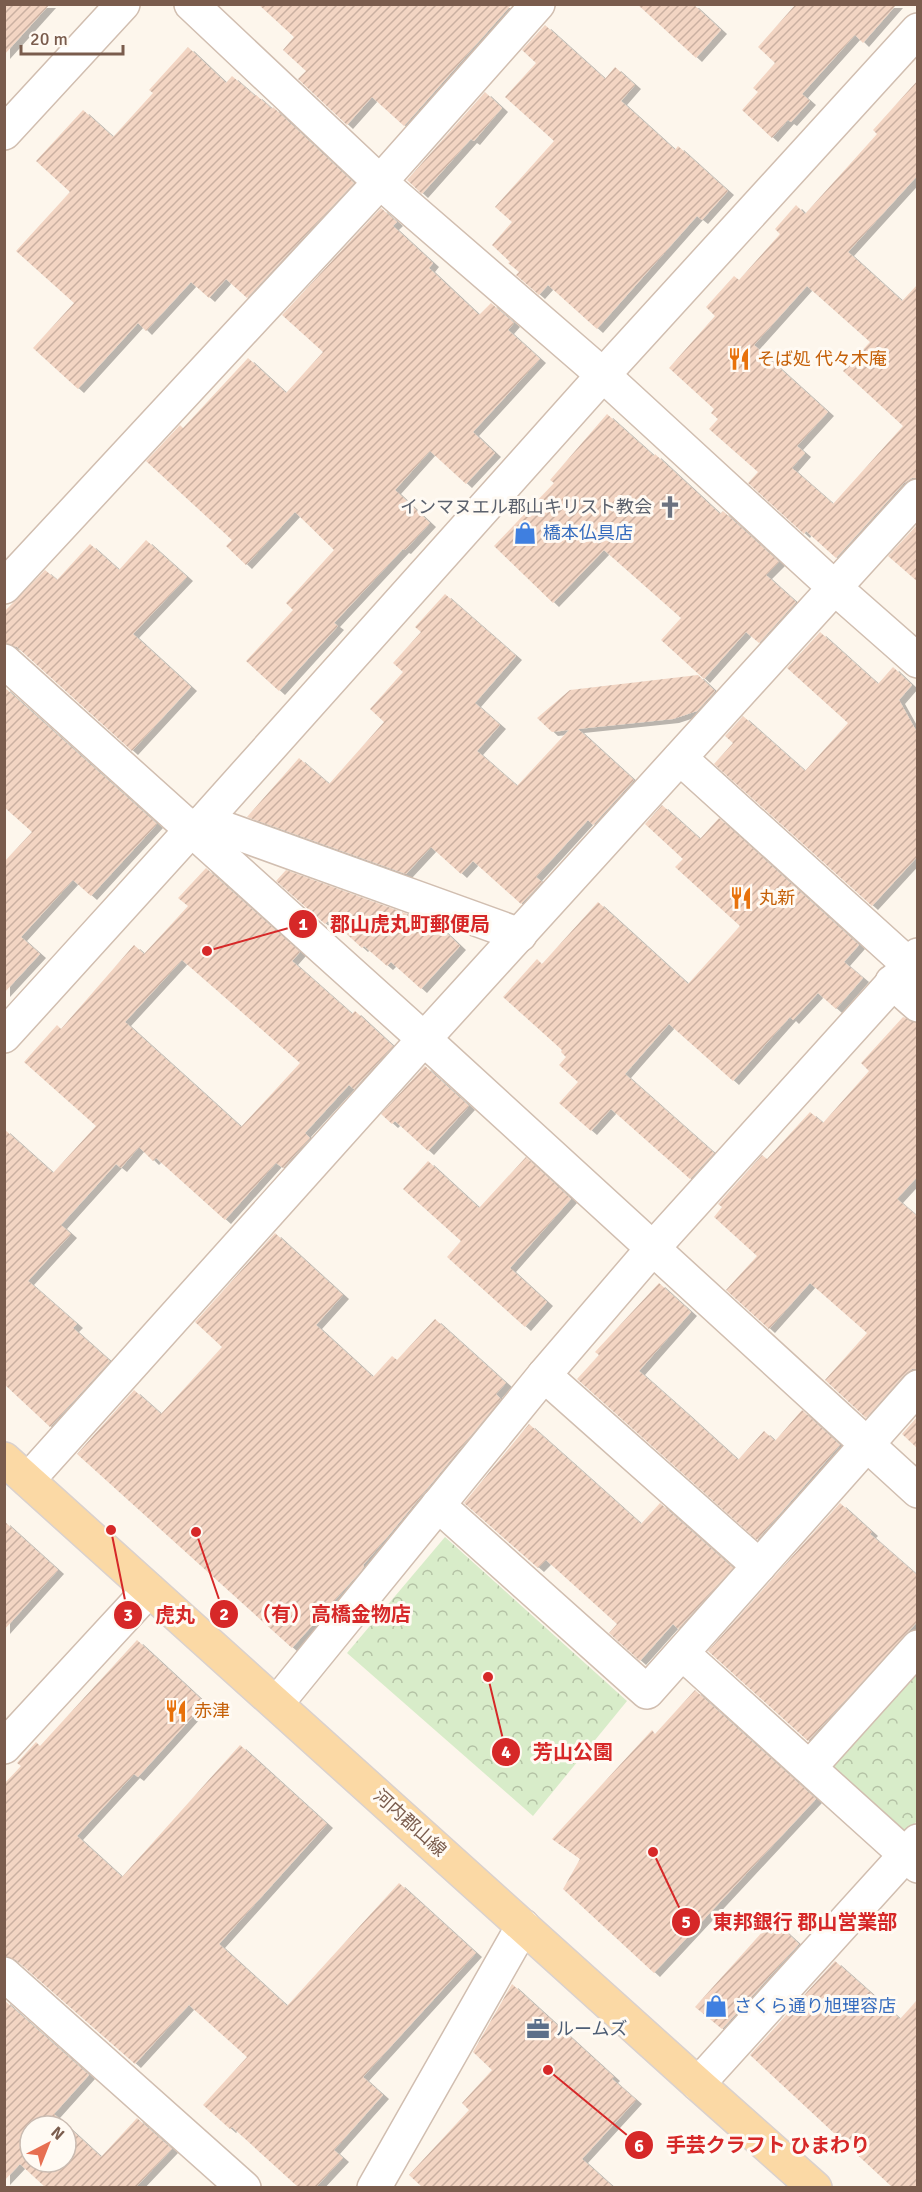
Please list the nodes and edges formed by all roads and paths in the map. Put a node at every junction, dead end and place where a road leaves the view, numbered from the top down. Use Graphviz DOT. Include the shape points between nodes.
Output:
graph roads {
  1 [pos="123,4"];
  2 [pos="191,4"];
  3 [pos="538,4"];
  4 [pos="918,30"];
  5 [pos="4,134"];
  6 [pos="380,182"];
  7 [pos="603,375"];
  8 [pos="918,496"];
  9 [pos="4,587"];
  10 [pos="835,588"];
  11 [pos="4,661"];
  12 [pos="918,661"];
  13 [pos="680,758"];
  14 [pos="198,825"];
  15 [pos="520,935"];
  16 [pos="906,967"];
  17 [pos="918,1005"];
  18 [pos="4,1036"];
  19 [pos="424,1040"];
  20 [pos="653,1248"];
  21 [pos="544,1375"];
  22 [pos="918,1387"];
  23 [pos="866,1445"];
  24 [pos="16,1469"];
  25 [pos="918,1491"];
  26 [pos="438,1505"];
  27 [pos="759,1566"];
  28 [pos="149,1590"];
  29 [pos="918,1647"];
  30 [pos="682,1653"];
  31 [pos="277,1703"];
  32 [pos="4,1747"];
  33 [pos="810,1767"];
  34 [pos="914,1854"];
  35 [pos="523,1926"];
  36 [pos="4,1974"];
  37 [pos="698,2084"];
  38 [pos="244,2187"];
  39 [pos="374,2187"];
  40 [pos="815,2187"];
  1 -- 5 [label="street"];
  2 -- 6 [label="street"];
  3 -- 6 [label="street"];
  4 -- 7 [label="street"];
  6 -- 7 [label="street"];
  6 -- 9 [label="street"];
  7 -- 10 [label="street"];
  7 -- 14 [label="street"];
  8 -- 10 [label="street"];
  10 -- 12 [label="street"];
  10 -- 13 [label="street"];
  11 -- 14 [label="street"];
  13 -- 15 [label="street"];
  13 -- 16 [label="street"];
  14 -- 15 [label="street"];
  14 -- 18 [label="street"];
  14 -- 19 [label="street"];
  15 -- 19 [label="street"];
  16 -- 17 [label="street"];
  16 -- 20 [label="street"];
  19 -- 20 [label="street"];
  19 -- 24 [label="street"];
  20 -- 21 [label="street"];
  20 -- 23 [label="street"];
  21 -- 26 [label="street"];
  21 -- 27 [label="street"];
  22 -- 23 [label="street"];
  23 -- 25 [label="street"];
  23 -- 27 [label="street"];
  24 -- 28 [label="main road, 河内郡山線"];
  26 -- 30 [label="street" via="647,1692"];
  26 -- 31 [label="street"];
  27 -- 30 [label="street"];
  28 -- 31 [label="main road, 河内郡山線"];
  28 -- 32 [label="street"];
  29 -- 33 [label="street"];
  30 -- 33 [label="street"];
  31 -- 35 [label="main road, 河内郡山線"];
  33 -- 34 [label="street"];
  34 -- 37 [label="street"];
  35 -- 37 [label="main road, 河内郡山線"];
  35 -- 39 [label="street"];
  36 -- 38 [label="street"];
  37 -- 40 [label="main road, 河内郡山線"];
}
